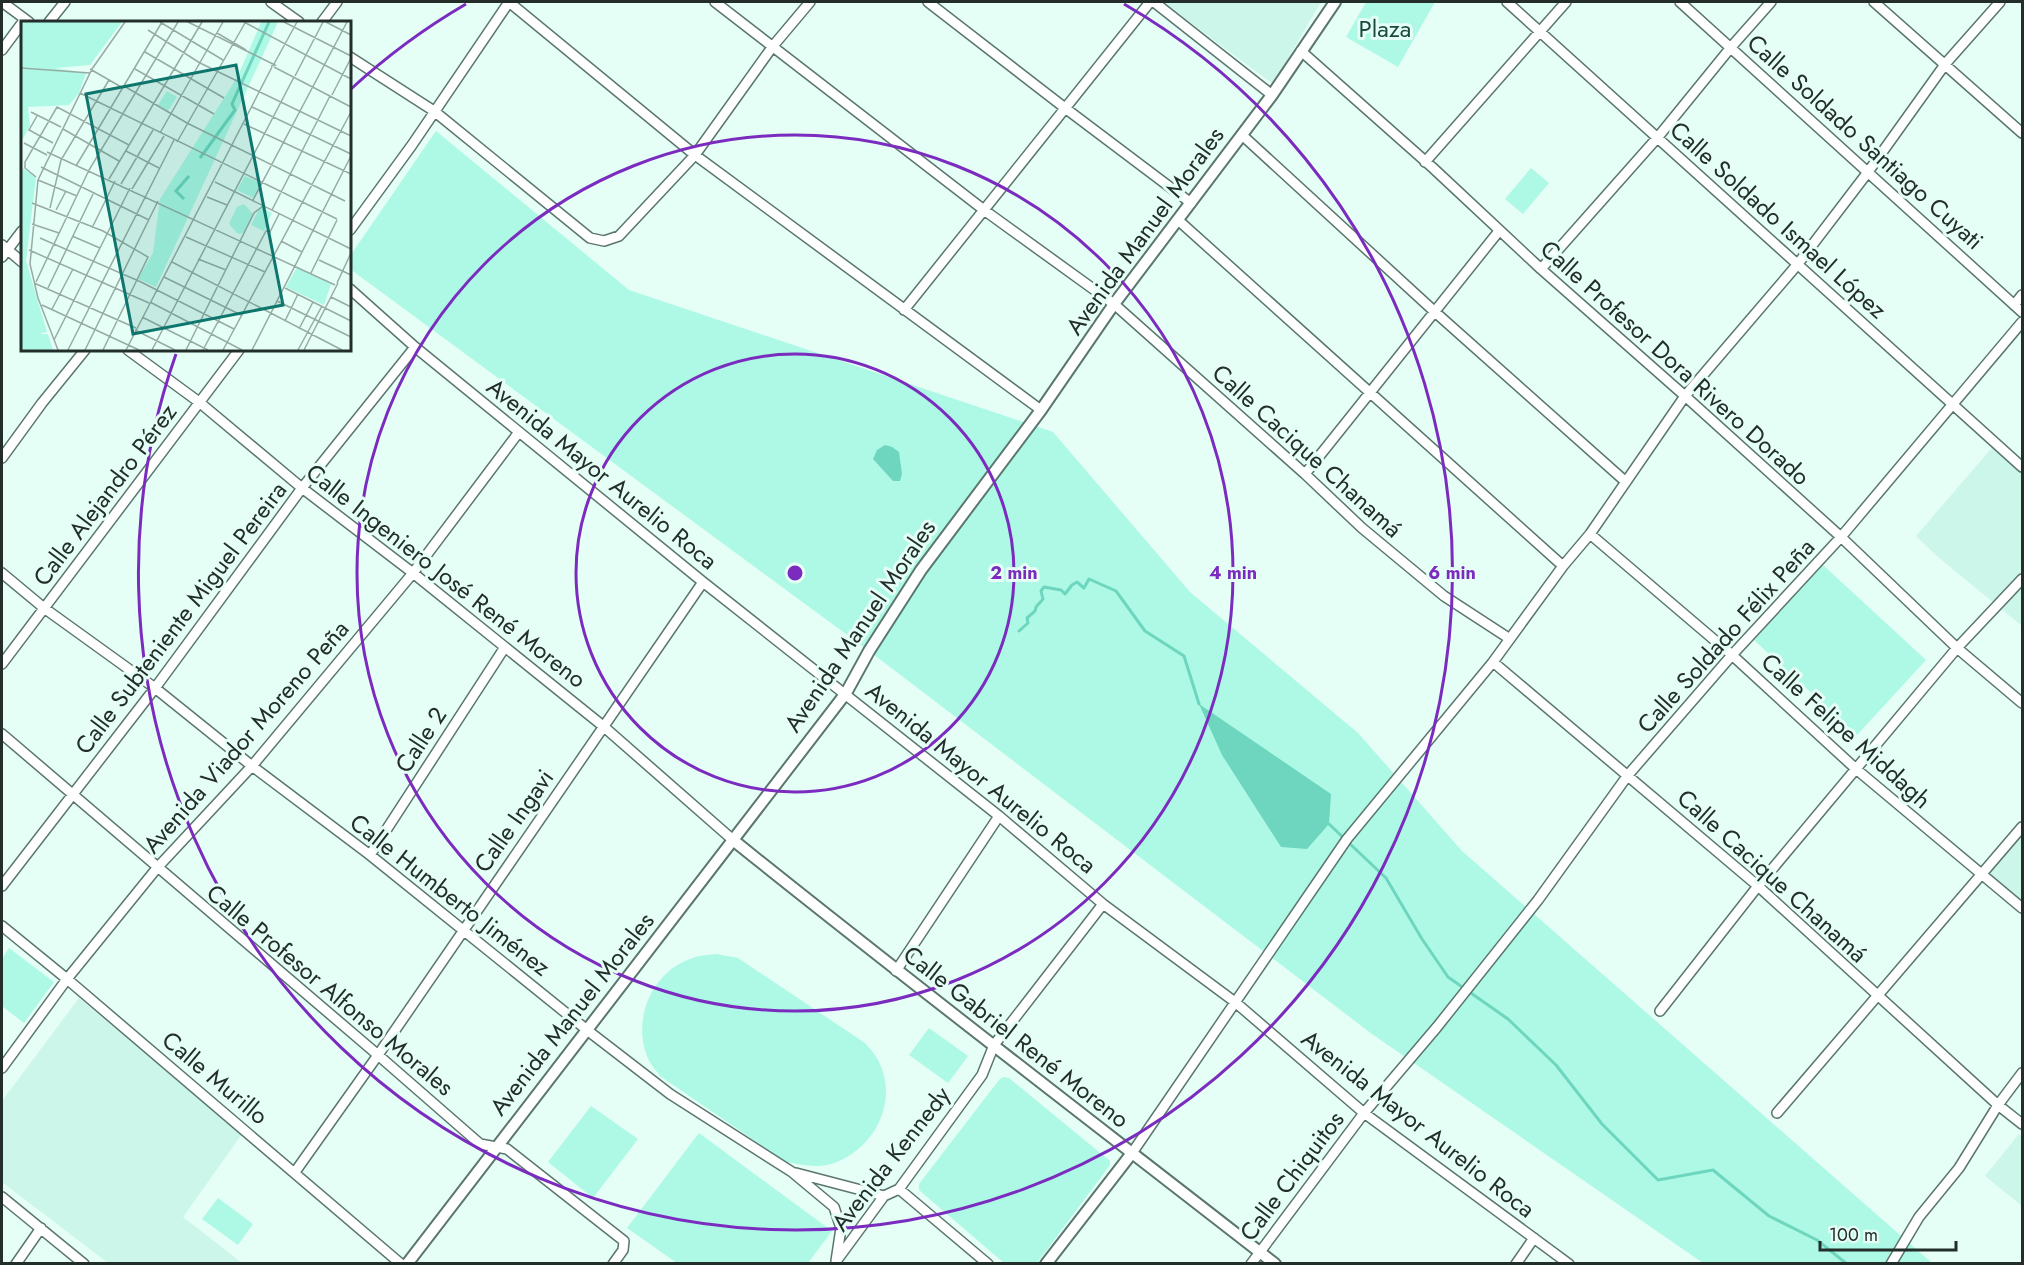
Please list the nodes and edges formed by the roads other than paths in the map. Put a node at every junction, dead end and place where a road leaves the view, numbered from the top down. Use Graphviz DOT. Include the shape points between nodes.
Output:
graph roads {
  1 [pos="2,2"];
  2 [pos="65,2"];
  3 [pos="271,2"];
  4 [pos="337,2"];
  5 [pos="509,2"];
  6 [pos="715,2"];
  7 [pos="810,2"];
  8 [pos="928,2"];
  9 [pos="1152,2"];
  10 [pos="1335,2"];
  11 [pos="1507,2"];
  12 [pos="1566,2"];
  13 [pos="1680,2"];
  14 [pos="1772,2"];
  15 [pos="1874,2"];
  16 [pos="2000,2"];
  17 [pos="27,21"];
  18 [pos="50,21"];
  19 [pos="297,21"];
  20 [pos="323,21"];
  21 [pos="21,28"];
  22 [pos="1540,31"];
  23 [pos="773,46"];
  24 [pos="1732,46"];
  25 [pos="2,51"];
  26 [pos="1301,51"];
  27 [pos="351,58"];
  28 [pos="1946,63"];
  29 [pos="1272,95"];
  30 [pos="1065,108"];
  31 [pos="434,111"];
  32 [pos="2022,133"];
  33 [pos="1242,135"];
  34 [pos="1659,137"];
  35 [pos="695,155"];
  36 [pos="1425,162"];
  37 [pos="1868,172"];
  38 [pos="1191,203"];
  39 [pos="984,210"];
  40 [pos="1178,220"];
  41 [pos="351,230"];
  42 [pos="1499,231"];
  43 [pos="21,232"];
  44 [pos="4,251"];
  45 [pos="21,261"];
  46 [pos="1797,265"];
  47 [pos="1541,269"];
  48 [pos="351,290"];
  49 [pos="2022,295"];
  50 [pos="1114,304"];
  51 [pos="2014,304"];
  52 [pos="904,310"];
  53 [pos="1435,312"];
  54 [pos="2022,312"];
  55 [pos="2022,322"];
  56 [pos="416,347"];
  57 [pos="85,351"];
  58 [pos="129,351"];
  59 [pos="238,351"];
  60 [pos="1371,393"];
  61 [pos="1685,396"];
  62 [pos="199,402"];
  63 [pos="1953,403"];
  64 [pos="1041,410"];
  65 [pos="519,432"];
  66 [pos="2,458"];
  67 [pos="2022,467"];
  68 [pos="1305,474"];
  69 [pos="1626,482"];
  70 [pos="302,488"];
  71 [pos="1590,534"];
  72 [pos="1840,537"];
  73 [pos="1563,566"];
  74 [pos="2,573"];
  75 [pos="413,573"];
  76 [pos="2022,579"];
  77 [pos="703,582"];
  78 [pos="44,608"];
  79 [pos="1510,639"];
  80 [pos="505,646"];
  81 [pos="1957,648"];
  82 [pos="1732,655"];
  83 [pos="1493,662"];
  84 [pos="2,664"];
  85 [pos="155,688"];
  86 [pos="846,693"];
  87 [pos="2022,703"];
  88 [pos="603,726"];
  89 [pos="2,734"];
  90 [pos="252,766"];
  91 [pos="1856,769"];
  92 [pos="1628,775"];
  93 [pos="73,794"];
  94 [pos="999,816"];
  95 [pos="2022,827"];
  96 [pos="733,840"];
  97 [pos="370,855"];
  98 [pos="157,868"];
  99 [pos="1982,875"];
  100 [pos="2,886"];
  101 [pos="1758,886"];
  102 [pos="1103,904"];
  103 [pos="2022,908"];
  104 [pos="2,926"];
  105 [pos="463,929"];
  106 [pos="896,971"];
  107 [pos="67,979"];
  108 [pos="1876,995"];
  109 [pos="1461,997"];
  110 [pos="1234,1002"];
  111 [pos="1660,1011"];
  112 [pos="587,1030"];
  113 [pos="994,1045"];
  114 [pos="378,1055"];
  115 [pos="2,1068"];
  116 [pos="2022,1073"];
  117 [pos="1998,1105"];
  118 [pos="1364,1113"];
  119 [pos="1777,1113"];
  120 [pos="2022,1124"];
  121 [pos="496,1146"];
  122 [pos="1132,1153"];
  123 [pos="296,1172"];
  124 [pos="792,1172"];
  125 [pos="899,1189"];
  126 [pos="884,1196"];
  127 [pos="2,1197"];
  128 [pos="41,1228"];
  129 [pos="1534,1238"];
  130 [pos="1260,1251"];
  131 [pos="835,1262"];
  132 [pos="16,1263"];
  133 [pos="84,1263"];
  134 [pos="401,1263"];
  135 [pos="407,1263"];
  136 [pos="613,1263"];
  137 [pos="988,1263"];
  138 [pos="1046,1263"];
  139 [pos="1251,1263"];
  140 [pos="1275,1263"];
  141 [pos="1516,1263"];
  142 [pos="1569,1263"];
  143 [pos="1890,1263"];
  1 -- 17 [label="street"];
  2 -- 18 [label="street"];
  3 -- 19 [label="street"];
  4 -- 20 [label="street"];
  5 -- 31 [label="street"];
  5 -- 35 [label="street"];
  6 -- 23 [label="street, Calle Cacique Chanamá"];
  7 -- 23 [label="street"];
  8 -- 30 [label="street"];
  9 -- 29 [label="street"];
  9 -- 30 [label="street"];
  10 -- 26 [label="street, Avenida Manuel Morales"];
  11 -- 22 [label="street, Calle Soldado Ismael López"];
  12 -- 22 [label="street"];
  13 -- 24 [label="street, Calle Soldado Santiago Cuyati"];
  14 -- 24 [label="street"];
  15 -- 28 [label="street"];
  16 -- 28 [label="street"];
  21 -- 25 [label="street"];
  22 -- 34 [label="street, Calle Soldado Ismael López"];
  22 -- 36 [label="street"];
  23 -- 35 [label="street"];
  23 -- 39 [label="street, Calle Cacique Chanamá"];
  24 -- 34 [label="street"];
  24 -- 37 [label="street, Calle Soldado Santiago Cuyati"];
  26 -- 29 [label="street, Avenida Manuel Morales"];
  26 -- 36 [label="street, Calle Profesor Dora Rivero Dorado"];
  27 -- 31 [label="street"];
  28 -- 32 [label="street"];
  28 -- 37 [label="street"];
  29 -- 33 [label="street, Avenida Manuel Morales"];
  30 -- 38 [label="street"];
  30 -- 39 [label="street"];
  31 -- 35 [label="street" via="590,238 604,242 619,236"];
  31 -- 41 [label="street"];
  33 -- 38 [label="street, Avenida Manuel Morales"];
  33 -- 53 [label="street"];
  34 -- 46 [label="street, Calle Soldado Ismael López"];
  34 -- 47 [label="street"];
  35 -- 52 [label="street"];
  36 -- 42 [label="street, Calle Profesor Dora Rivero Dorado"];
  37 -- 46 [label="street"];
  37 -- 51 [label="street, Calle Soldado Santiago Cuyati"];
  38 -- 40 [label="street, Avenida Manuel Morales"];
  39 -- 50 [label="street, Calle Cacique Chanamá"];
  39 -- 52 [label="street"];
  40 -- 50 [label="street, Avenida Manuel Morales"];
  40 -- 60 [label="street"];
  42 -- 47 [label="street, Calle Profesor Dora Rivero Dorado"];
  42 -- 53 [label="street"];
  43 -- 44 [label="street"];
  44 -- 45 [label="street"];
  46 -- 61 [label="street"];
  46 -- 63 [label="street, Calle Soldado Ismael López"];
  47 -- 61 [label="street, Calle Profesor Dora Rivero Dorado"];
  48 -- 56 [label="street, Avenida Mayor Aurelio Roca"];
  49 -- 51 [label="street"];
  50 -- 64 [label="street, Avenida Manuel Morales"];
  50 -- 68 [label="street, Calle Cacique Chanamá"];
  51 -- 54 [label="street, Calle Soldado Santiago Cuyati"];
  52 -- 64 [label="street"];
  53 -- 60 [label="street"];
  53 -- 69 [label="street"];
  55 -- 63 [label="street, Calle Soldado Félix Peña"];
  56 -- 65 [label="street, Avenida Mayor Aurelio Roca"];
  56 -- 70 [label="street, Calle Subteniente Miguel Pereira"];
  57 -- 66 [label="street"];
  58 -- 62 [label="street, Calle Ingeniero José René Moreno"];
  59 -- 62 [label="street, Calle Alejandro Pérez"];
  60 -- 68 [label="street"];
  60 -- 73 [label="street"];
  61 -- 69 [label="street"];
  61 -- 72 [label="street, Calle Profesor Dora Rivero Dorado"];
  62 -- 70 [label="street, Calle Ingeniero José René Moreno"];
  62 -- 78 [label="street, Calle Alejandro Pérez"];
  63 -- 67 [label="street, Calle Soldado Ismael López"];
  63 -- 72 [label="street, Calle Soldado Félix Peña"];
  64 -- 86 [label="street, Avenida Manuel Morales" via="921,570"];
  65 -- 75 [label="street, Avenida Viador Moreno Peña"];
  65 -- 77 [label="street, Avenida Mayor Aurelio Roca"];
  68 -- 79 [label="street, Calle Cacique Chanamá" via="1444,596"];
  69 -- 71 [label="street"];
  70 -- 75 [label="street, Calle Ingeniero José René Moreno"];
  70 -- 85 [label="street, Calle Subteniente Miguel Pereira"];
  71 -- 73 [label="street"];
  71 -- 82 [label="street, Calle Felipe Middagh"];
  72 -- 81 [label="street, Calle Profesor Dora Rivero Dorado"];
  72 -- 82 [label="street, Calle Soldado Félix Peña"];
  73 -- 79 [label="street"];
  74 -- 78 [label="street, Calle Humberto Jiménez"];
  75 -- 80 [label="street, Calle Ingeniero José René Moreno"];
  75 -- 90 [label="street, Avenida Viador Moreno Peña"];
  76 -- 81 [label="street"];
  77 -- 86 [label="street, Avenida Mayor Aurelio Roca"];
  77 -- 88 [label="street, Calle Ingavi"];
  78 -- 84 [label="street, Calle Alejandro Pérez"];
  78 -- 85 [label="street, Calle Humberto Jiménez"];
  79 -- 83 [label="street"];
  80 -- 88 [label="street, Calle Ingeniero José René Moreno"];
  80 -- 97 [label="street, Calle 2"];
  81 -- 87 [label="street, Calle Profesor Dora Rivero Dorado"];
  81 -- 91 [label="street"];
  82 -- 91 [label="street, Calle Felipe Middagh"];
  82 -- 92 [label="street, Calle Soldado Félix Peña"];
  83 -- 92 [label="street, Calle Cacique Chanamá"];
  83 -- 110 [label="street" via="1347,839"];
  85 -- 90 [label="street, Calle Humberto Jiménez"];
  85 -- 93 [label="street, Calle Subteniente Miguel Pereira"];
  86 -- 94 [label="street, Avenida Mayor Aurelio Roca"];
  86 -- 96 [label="street, Avenida Manuel Morales"];
  88 -- 96 [label="street, Calle Ingeniero José René Moreno"];
  88 -- 105 [label="street, Calle Ingavi"];
  89 -- 93 [label="street, Calle Profesor Alfonso Morales"];
  90 -- 97 [label="street, Calle Humberto Jiménez"];
  90 -- 98 [label="street, Avenida Viador Moreno Peña"];
  91 -- 99 [label="street, Calle Felipe Middagh"];
  91 -- 101 [label="street"];
  92 -- 101 [label="street, Calle Cacique Chanamá"];
  92 -- 109 [label="street, Calle Soldado Félix Peña" via="1538,900"];
  93 -- 98 [label="street, Calle Profesor Alfonso Morales"];
  93 -- 100 [label="street, Calle Subteniente Miguel Pereira"];
  94 -- 102 [label="street, Avenida Mayor Aurelio Roca"];
  94 -- 106 [label="street"];
  95 -- 99 [label="street"];
  96 -- 106 [label="street, Calle Gabriel René Moreno"];
  96 -- 112 [label="street, Avenida Manuel Morales"];
  97 -- 105 [label="street, Calle Humberto Jiménez"];
  98 -- 107 [label="street, Avenida Viador Moreno Peña"];
  98 -- 114 [label="street, Calle Profesor Alfonso Morales"];
  99 -- 103 [label="street, Calle Felipe Middagh"];
  99 -- 108 [label="street"];
  101 -- 108 [label="street, Calle Cacique Chanamá"];
  101 -- 111 [label="street"];
  102 -- 110 [label="street, Avenida Mayor Aurelio Roca"];
  102 -- 113 [label="street, Avenida Kennedy"];
  104 -- 107 [label="street, Calle Murillo"];
  105 -- 112 [label="street, Calle Humberto Jiménez"];
  105 -- 114 [label="street, Calle Ingavi"];
  106 -- 113 [label="street, Calle Gabriel René Moreno"];
  107 -- 115 [label="street, Avenida Viador Moreno Peña"];
  107 -- 123 [label="street, Calle Murillo"];
  108 -- 117 [label="street, Calle Cacique Chanamá"];
  108 -- 119 [label="street"];
  109 -- 118 [label="street, Calle Chiquitos"];
  110 -- 118 [label="street, Avenida Mayor Aurelio Roca"];
  110 -- 122 [label="street"];
  112 -- 121 [label="street, Avenida Manuel Morales"];
  112 -- 124 [label="street, Calle Humberto Jiménez" via="670,1094"];
  113 -- 122 [label="street, Calle Gabriel René Moreno"];
  113 -- 125 [label="street, Avenida Kennedy" via="982,1075"];
  114 -- 121 [label="street, Calle Profesor Alfonso Morales" via="480,1144"];
  114 -- 123 [label="street, Calle Ingavi"];
  116 -- 117 [label="street"];
  117 -- 120 [label="street, Calle Cacique Chanamá"];
  117 -- 143 [label="street" via="1959,1168"];
  118 -- 129 [label="street, Avenida Mayor Aurelio Roca"];
  118 -- 130 [label="street, Calle Chiquitos"];
  121 -- 135 [label="street, Avenida Manuel Morales"];
  121 -- 136 [label="street, Calle Profesor Alfonso Morales" via="507,1149 624,1241 623,1250"];
  122 -- 130 [label="street, Calle Gabriel René Moreno"];
  122 -- 138 [label="street"];
  123 -- 134 [label="street, Calle Murillo"];
  124 -- 126 [label="street"];
  124 -- 131 [label="street, Calle Humberto Jiménez" via="834,1207 841,1228"];
  125 -- 126 [label="street, Avenida Kennedy"];
  125 -- 137 [label="street"];
  126 -- 131 [label="street, Avenida Kennedy"];
  127 -- 128 [label="street"];
  128 -- 132 [label="street"];
  128 -- 133 [label="street"];
  129 -- 141 [label="street"];
  129 -- 142 [label="street, Avenida Mayor Aurelio Roca"];
  130 -- 139 [label="street, Calle Chiquitos"];
  130 -- 140 [label="street, Calle Gabriel René Moreno"];
}
